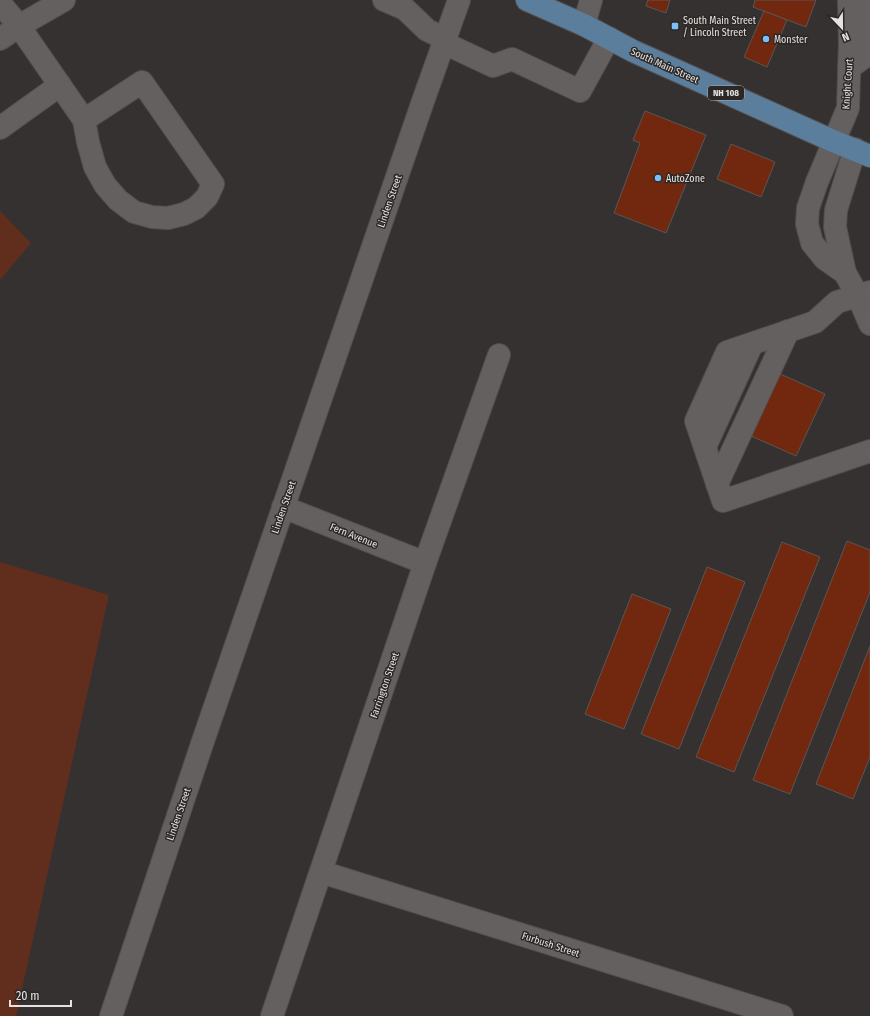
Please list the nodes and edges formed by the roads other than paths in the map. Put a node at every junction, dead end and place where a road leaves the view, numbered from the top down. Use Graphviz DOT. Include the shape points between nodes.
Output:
graph roads {
  1 [pos="64,0"];
  2 [pos="384,0"];
  3 [pos="459,0"];
  4 [pos="528,0"];
  5 [pos="591,0"];
  6 [pos="849,0"];
  7 [pos="867,0"];
  8 [pos="0,3"];
  9 [pos="584,25"];
  10 [pos="19,26"];
  11 [pos="609,38"];
  12 [pos="0,39"];
  13 [pos="444,41"];
  14 [pos="849,68"];
  15 [pos="60,85"];
  16 [pos="84,120"];
  17 [pos="0,128"];
  18 [pos="833,141"];
  19 [pos="862,153"];
  20 [pos="845,273"];
  21 [pos="864,294"];
  22 [pos="870,324"];
  23 [pos="770,337"];
  24 [pos="499,355"];
  25 [pos="870,451"];
  26 [pos="711,465"];
  27 [pos="283,507"];
  28 [pos="425,563"];
  29 [pos="321,872"];
  30 [pos="111,1016"];
  31 [pos="272,1016"];
  32 [pos="782,1016"];
  1 -- 10 [label="street"];
  2 -- 13 [label="street" via="405,9 427,30"];
  3 -- 13 [label="street, Linden Street"];
  4 -- 9 [label="main road, South Main Street / NH 108"];
  5 -- 9 [label="street"];
  6 -- 14 [label="street, Knight Court"];
  7 -- 14 [label="street" via="867,55"];
  8 -- 10 [label="street"];
  9 -- 11 [label="main road, South Main Street / NH 108"];
  10 -- 12 [label="street"];
  10 -- 15 [label="street"];
  11 -- 13 [label="street" via="580,91 512,59 493,66"];
  11 -- 18 [label="main road, South Main Street / NH 108"];
  13 -- 27 [label="street, Linden Street"];
  14 -- 18 [label="street, Knight Court" via="848,108"];
  15 -- 16 [label="street"];
  15 -- 17 [label="street"];
  16 -- 16 [label="street" via="95,167 105,185 118,200 134,212 168,218 196,208 207,197 213,184 142,82"];
  18 -- 19 [label="main road, South Main Street / NH 108"];
  18 -- 20 [label="street, Knight Court" via="808,208 807,224 812,243 825,259"];
  19 -- 20 [label="street" via="836,210 835,227"];
  20 -- 21 [label="street"];
  21 -- 22 [label="street"];
  21 -- 23 [label="street" via="837,302 815,322"];
  23 -- 26 [label="street"];
  23 -- 26 [label="street" via="727,352 696,421"];
  24 -- 28 [label="street, Farrington Street"];
  25 -- 26 [label="street" via="723,501"];
  27 -- 28 [label="street, Fern Avenue"];
  27 -- 30 [label="street, Linden Street"];
  28 -- 29 [label="street, Farrington Street"];
  29 -- 31 [label="street, Farrington Street"];
  29 -- 32 [label="street, Furbush Street"];
}
